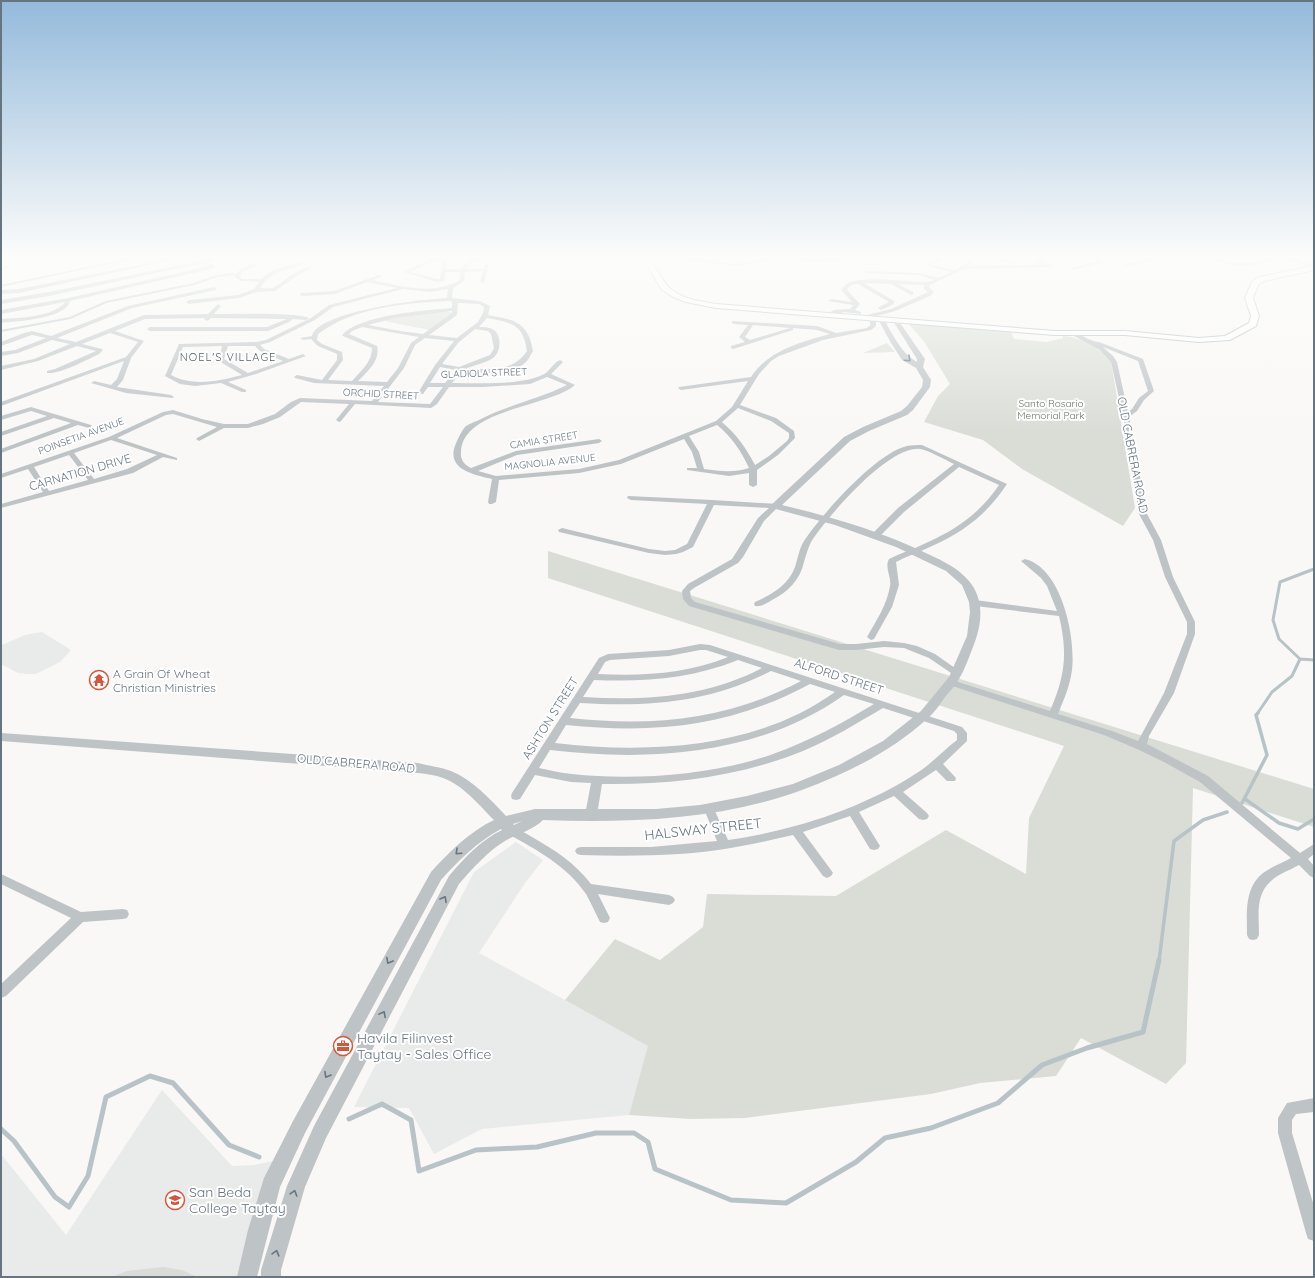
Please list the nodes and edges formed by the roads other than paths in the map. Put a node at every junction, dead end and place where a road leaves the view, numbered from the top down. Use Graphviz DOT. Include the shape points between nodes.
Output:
graph roads {
  1 [pos="33,316"];
  2 [pos="107,316"];
  3 [pos="174,316"];
  4 [pos="210,316"];
  5 [pos="318,316"];
  6 [pos="347,316"];
  7 [pos="406,316"];
  8 [pos="453,316"];
  9 [pos="485,316"];
  10 [pos="834,316"];
  11 [pos="861,316"];
  12 [pos="879,316"];
  13 [pos="1255,316"];
  14 [pos="292,318"];
  15 [pos="306,318"];
  16 [pos="339,318"];
  17 [pos="868,320"];
  18 [pos="1,321"];
  19 [pos="896,321"];
  20 [pos="734,322"];
  21 [pos="752,324"];
  22 [pos="359,325"];
  23 [pos="796,327"];
  24 [pos="476,328"];
  25 [pos="150,330"];
  26 [pos="198,330"];
  27 [pos="110,331"];
  28 [pos="889,334"];
  29 [pos="904,334"];
  30 [pos="1074,334"];
  31 [pos="836,335"];
  32 [pos="423,336"];
  33 [pos="314,337"];
  34 [pos="49,338"];
  35 [pos="303,338"];
  36 [pos="457,340"];
  37 [pos="748,342"];
  38 [pos="1090,343"];
  39 [pos="1,344"];
  40 [pos="75,344"];
  41 [pos="256,344"];
  42 [pos="225,345"];
  43 [pos="733,347"];
  44 [pos="1,354"];
  45 [pos="303,356"];
  46 [pos="128,358"];
  47 [pos="288,361"];
  48 [pos="560,362"];
  49 [pos="439,365"];
  50 [pos="919,367"];
  51 [pos="1,368"];
  52 [pos="460,369"];
  53 [pos="49,372"];
  54 [pos="247,375"];
  55 [pos="547,375"];
  56 [pos="297,377"];
  57 [pos="754,378"];
  58 [pos="324,381"];
  59 [pos="223,382"];
  60 [pos="354,382"];
  61 [pos="94,383"];
  62 [pos="389,384"];
  63 [pos="425,385"];
  64 [pos="448,385"];
  65 [pos="703,385"];
  66 [pos="113,387"];
  67 [pos="681,388"];
  68 [pos="244,391"];
  69 [pos="699,392"];
  70 [pos="421,393"];
  71 [pos="171,397"];
  72 [pos="300,400"];
  73 [pos="3,401"];
  74 [pos="353,403"];
  75 [pos="373,404"];
  76 [pos="738,406"];
  77 [pos="52,416"];
  78 [pos="1126,416"];
  79 [pos="1,418"];
  80 [pos="339,420"];
  81 [pos="718,422"];
  82 [pos="77,423"];
  83 [pos="89,426"];
  84 [pos="222,427"];
  85 [pos="1,434"];
  86 [pos="684,436"];
  87 [pos="111,438"];
  88 [pos="199,439"];
  89 [pos="599,441"];
  90 [pos="1,451"];
  91 [pos="70,452"];
  92 [pos="163,455"];
  93 [pos="175,459"];
  94 [pos="958,464"];
  95 [pos="30,466"];
  96 [pos="689,469"];
  97 [pos="753,469"];
  98 [pos="701,470"];
  99 [pos="471,472"];
  100 [pos="1,476"];
  101 [pos="496,478"];
  102 [pos="92,481"];
  103 [pos="753,485"];
  104 [pos="48,494"];
  105 [pos="631,498"];
  106 [pos="492,502"];
  107 [pos="712,502"];
  108 [pos="1,506"];
  109 [pos="775,506"];
  110 [pos="826,519"];
  111 [pos="562,530"];
  112 [pos="876,535"];
  113 [pos="916,551"];
  114 [pos="1025,561"];
  115 [pos="975,603"];
  116 [pos="758,604"];
  117 [pos="1063,614"];
  118 [pos="871,637"];
  119 [pos="706,647"];
  120 [pos="737,657"];
  121 [pos="770,668"];
  122 [pos="592,677"];
  123 [pos="954,678"];
  124 [pos="810,680"];
  125 [pos="843,691"];
  126 [pos="577,700"];
  127 [pos="882,704"];
  128 [pos="1053,715"];
  129 [pos="922,717"];
  130 [pos="564,721"];
  131 [pos="962,733"];
  132 [pos="1,737"];
  133 [pos="548,746"];
  134 [pos="1141,746"];
  135 [pos="936,764"];
  136 [pos="532,771"];
  137 [pos="951,778"];
  138 [pos="597,780"];
  139 [pos="895,791"];
  140 [pos="516,796"];
  141 [pos="709,809"];
  142 [pos="852,811"];
  143 [pos="591,815"];
  144 [pos="923,816"];
  145 [pos="508,826"];
  146 [pos="796,831"];
  147 [pos="724,845"];
  148 [pos="874,846"];
  149 [pos="1314,848"];
  150 [pos="581,851"];
  151 [pos="1300,859"];
  152 [pos="827,873"];
  153 [pos="1314,873"];
  154 [pos="1,879"];
  155 [pos="588,888"];
  156 [pos="669,900"];
  157 [pos="123,914"];
  158 [pos="80,917"];
  159 [pos="604,918"];
  160 [pos="1253,935"];
  161 [pos="1,992"];
  162 [pos="1314,1105"];
  163 [pos="1310,1204"];
  164 [pos="1314,1233"];
  165 [pos="247,1277"];
  166 [pos="271,1277"];
  1 -- 18 [label="street"];
  2 -- 34 [label="street"];
  3 -- 4 [label="street"];
  3 -- 27 [label="street" via="144,317"];
  4 -- 14 [label="street"];
  4 -- 26 [label="street"];
  5 -- 41 [label="street" via="268,341"];
  6 -- 16 [label="street"];
  7 -- 22 [label="street"];
  8 -- 32 [label="street"];
  9 -- 24 [label="street"];
  9 -- 52 [label="street" via="520,325 528,340 528,356 521,362 500,370"];
  10 -- 17 [label="main road"];
  11 -- 17 [label="street"];
  12 -- 17 [label="street, MAGNOLIA AVENUE"];
  13 -- 30 [label="main road" via="1253,324 1227,338 1199,340 1125,333"];
  14 -- 15 [label="street"];
  14 -- 26 [label="street" via="268,329"];
  16 -- 22 [label="street"];
  16 -- 33 [label="street" via="319,329"];
  17 -- 19 [label="main road"];
  17 -- 28 [label="street"];
  17 -- 31 [label="street, MAGNOLIA AVENUE" via="869,329"];
  19 -- 29 [label="street"];
  19 -- 30 [label="main road"];
  20 -- 21 [label="street"];
  21 -- 23 [label="street"];
  21 -- 37 [label="street" via="742,337"];
  22 -- 32 [label="street"];
  22 -- 60 [label="street" via="345,335 375,347 376,352 374,360"];
  23 -- 31 [label="street" via="824,330"];
  23 -- 37 [label="street"];
  24 -- 36 [label="street"];
  24 -- 52 [label="street" via="494,333 496,353 483,361"];
  25 -- 26 [label="street"];
  27 -- 40 [label="street"];
  27 -- 46 [label="street" via="141,341"];
  28 -- 29 [label="street"];
  28 -- 50 [label="street, one-way" via="905,358"];
  29 -- 50 [label="street" via="916,348 921,359"];
  30 -- 38 [label="street, OLD CABRERA ROAD"];
  31 -- 57 [label="street, MAGNOLIA AVENUE" via="773,357 763,365"];
  32 -- 36 [label="street"];
  32 -- 62 [label="street" via="413,344 401,368"];
  33 -- 35 [label="street"];
  33 -- 58 [label="street" via="320,345 337,351 341,356"];
  34 -- 39 [label="street" via="29,334"];
  34 -- 40 [label="street"];
  34 -- 44 [label="street" via="16,352"];
  36 -- 49 [label="street" via="454,349"];
  37 -- 43 [label="street"];
  38 -- 78 [label="street, OLD CABRERA ROAD" via="1112,357"];
  38 -- 78 [label="street" via="1102,343 1141,360 1151,390 1140,399 1135,410"];
  40 -- 51 [label="street" via="36,360"];
  40 -- 53 [label="street" via="100,350"];
  41 -- 42 [label="street"];
  41 -- 47 [label="street" via="262,350"];
  42 -- 54 [label="street" via="221,360"];
  42 -- 59 [label="street" via="181,345 168,376 177,382 194,384"];
  45 -- 47 [label="street"];
  46 -- 66 [label="street" via="120,380"];
  46 -- 73 [label="street"];
  47 -- 54 [label="street"];
  48 -- 55 [label="street, GLADIOLA STREET"];
  49 -- 52 [label="street"];
  49 -- 63 [label="street"];
  50 -- 109 [label="street" via="927,380 926,387 910,408 891,420 847,439"];
  52 -- 64 [label="street, ORCHID STREET"];
  54 -- 59 [label="street"];
  55 -- 64 [label="street, GLADIOLA STREET" via="535,381 519,384"];
  55 -- 99 [label="street" via="572,385 496,413 468,428 457,451 458,460"];
  56 -- 58 [label="street"];
  57 -- 65 [label="street"];
  57 -- 76 [label="street, MAGNOLIA AVENUE"];
  58 -- 60 [label="street"];
  59 -- 68 [label="street"];
  60 -- 62 [label="street"];
  61 -- 66 [label="street"];
  62 -- 75 [label="street"];
  63 -- 64 [label="street, GLADIOLA STREET"];
  63 -- 70 [label="street"];
  64 -- 75 [label="street, ORCHID STREET" via="431,406"];
  65 -- 67 [label="street"];
  65 -- 69 [label="street"];
  66 -- 71 [label="street"];
  72 -- 74 [label="street, ORCHID STREET"];
  72 -- 84 [label="street, POINSETIA AVENUE" via="266,421 251,426"];
  74 -- 75 [label="street, ORCHID STREET"];
  74 -- 80 [label="street"];
  76 -- 81 [label="street, MAGNOLIA AVENUE"];
  76 -- 97 [label="street" via="773,419 792,432 789,442"];
  77 -- 79 [label="street" via="28,409"];
  77 -- 82 [label="street"];
  77 -- 85 [label="street"];
  78 -- 134 [label="street, OLD CABRERA ROAD" via="1143,514 1157,540 1169,577 1191,622 1190,634 1169,693 1144,736"];
  81 -- 86 [label="street, MAGNOLIA AVENUE"];
  81 -- 97 [label="street" via="732,433"];
  82 -- 83 [label="street"];
  82 -- 90 [label="street"];
  84 -- 87 [label="street, POINSETIA AVENUE" via="173,412 165,413"];
  84 -- 88 [label="street"];
  86 -- 98 [label="street" via="695,449"];
  86 -- 101 [label="street, MAGNOLIA AVENUE" via="621,462 579,471"];
  87 -- 91 [label="street, POINSETIA AVENUE"];
  87 -- 92 [label="street"];
  89 -- 99 [label="street, CAMIA STREET" via="516,453"];
  91 -- 95 [label="street, POINSETIA AVENUE"];
  91 -- 102 [label="street"];
  92 -- 93 [label="street"];
  92 -- 102 [label="street, CARNATION DRIVE" via="130,471"];
  94 -- 110 [label="street" via="922,447 908,447 869,473"];
  94 -- 112 [label="street" via="901,510"];
  94 -- 113 [label="street" via="1003,484 976,517 950,535"];
  95 -- 100 [label="street, POINSETIA AVENUE"];
  95 -- 104 [label="street"];
  96 -- 98 [label="street"];
  97 -- 98 [label="street" via="737,473"];
  97 -- 103 [label="street"];
  99 -- 101 [label="street, MAGNOLIA AVENUE"];
  101 -- 106 [label="street"];
  102 -- 104 [label="street, CARNATION DRIVE"];
  104 -- 108 [label="street, CARNATION DRIVE"];
  105 -- 107 [label="street"];
  107 -- 109 [label="street"];
  107 -- 111 [label="street" via="690,545 684,550 672,553 649,551"];
  109 -- 110 [label="street"];
  109 -- 123 [label="street" via="761,520 739,557 691,586 686,592 687,599 692,604 839,646 850,648 892,644 912,647 938,660"];
  110 -- 112 [label="street"];
  110 -- 116 [label="street" via="802,550 802,558 794,579 787,588"];
  112 -- 113 [label="street"];
  113 -- 115 [label="street" via="956,572 970,588"];
  113 -- 118 [label="street" via="892,561 895,585 888,607"];
  114 -- 117 [label="street" via="1045,577"];
  115 -- 117 [label="street"];
  115 -- 123 [label="street" via="973,631 967,655"];
  117 -- 128 [label="street" via="1068,643 1068,664 1066,681"];
  119 -- 120 [label="street, ALFORD STREET"];
  119 -- 122 [label="street, ASHTON STREET" via="669,653 608,657 602,660"];
  120 -- 121 [label="street, ALFORD STREET"];
  120 -- 122 [label="street" via="702,671 655,678"];
  121 -- 124 [label="street, ALFORD STREET"];
  121 -- 126 [label="street" via="744,681 697,695 642,703"];
  122 -- 126 [label="street, ASHTON STREET"];
  123 -- 128 [label="street"];
  123 -- 129 [label="street"];
  124 -- 125 [label="street, ALFORD STREET"];
  124 -- 130 [label="street" via="771,700 716,717 662,726 638,727"];
  125 -- 127 [label="street, ALFORD STREET"];
  125 -- 133 [label="street" via="814,711 784,724 706,746 622,753"];
  126 -- 130 [label="street, ASHTON STREET"];
  127 -- 129 [label="street, ALFORD STREET"];
  127 -- 138 [label="street" via="837,731 773,758 718,772 688,776"];
  128 -- 134 [label="street"];
  129 -- 131 [label="street, ALFORD STREET" via="958,729"];
  129 -- 141 [label="street" via="876,751 840,771 785,792"];
  130 -- 133 [label="street, ASHTON STREET"];
  131 -- 135 [label="street, HALSWAY STREET" via="962,741"];
  132 -- 145 [label="street, OLD CABRERA ROAD" via="418,768 446,774 460,781"];
  133 -- 136 [label="street, ASHTON STREET"];
  134 -- 151 [label="street" via="1204,779"];
  135 -- 137 [label="street"];
  135 -- 139 [label="street, HALSWAY STREET"];
  136 -- 138 [label="street"];
  136 -- 140 [label="street, ASHTON STREET"];
  138 -- 143 [label="street"];
  139 -- 142 [label="street, HALSWAY STREET"];
  139 -- 144 [label="street"];
  141 -- 143 [label="street" via="657,814"];
  141 -- 147 [label="street"];
  142 -- 146 [label="street, HALSWAY STREET"];
  142 -- 148 [label="street"];
  143 -- 145 [label="street" via="538,816 531,824"];
  145 -- 155 [label="street, OLD CABRERA ROAD" via="559,858"];
  145 -- 165 [label="street, one-way" via="481,834 458,851 436,876 299,1127 271,1185"];
  166 -- 145 [label="street, one-way" via="296,1186 320,1132 454,880 473,858"];
  146 -- 147 [label="street, HALSWAY STREET"];
  146 -- 152 [label="street"];
  147 -- 150 [label="street, HALSWAY STREET" via="651,851"];
  149 -- 151 [label="street"];
  151 -- 153 [label="street"];
  151 -- 160 [label="street" via="1267,876 1256,891 1253,903"];
  154 -- 158 [label="street"];
  155 -- 156 [label="street"];
  155 -- 159 [label="street, OLD CABRERA ROAD"];
  157 -- 158 [label="street"];
  158 -- 161 [label="street"];
  162 -- 163 [label="street" via="1292,1108 1285,1118 1285,1132"];
  163 -- 164 [label="street"];
}
